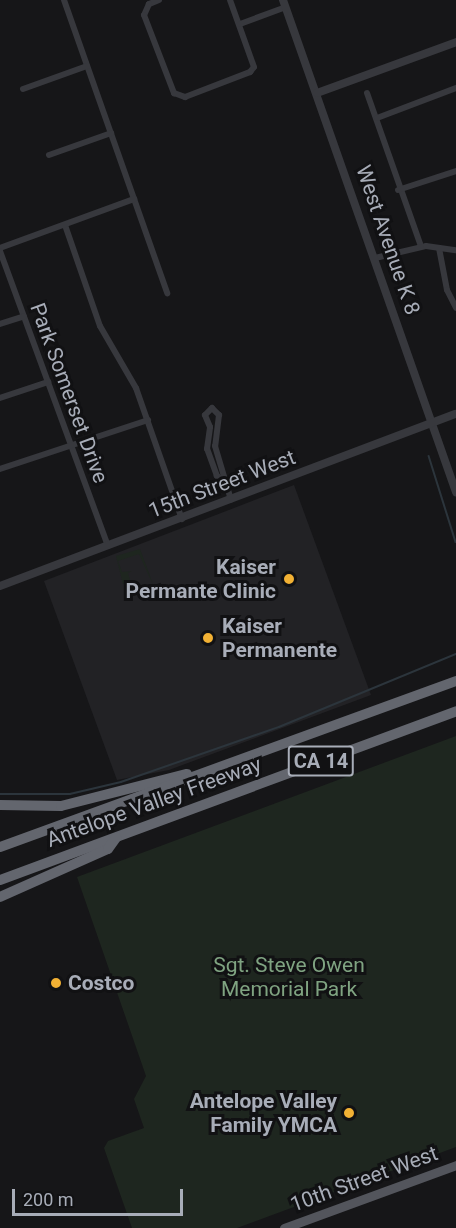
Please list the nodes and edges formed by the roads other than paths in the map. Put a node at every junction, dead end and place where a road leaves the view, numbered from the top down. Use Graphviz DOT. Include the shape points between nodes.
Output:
graph roads {
  1 [pos="64,0"];
  2 [pos="159,0"];
  3 [pos="231,0"];
  4 [pos="285,4"];
  5 [pos="240,24"];
  6 [pos="456,42"];
  7 [pos="87,66"];
  8 [pos="456,88"];
  9 [pos="23,89"];
  10 [pos="317,93"];
  11 [pos="367,93"];
  12 [pos="377,118"];
  13 [pos="111,133"];
  14 [pos="49,156"];
  15 [pos="456,171"];
  16 [pos="398,190"];
  17 [pos="134,199"];
  18 [pos="65,225"];
  19 [pos="421,246"];
  20 [pos="440,248"];
  21 [pos="0,250"];
  22 [pos="456,250"];
  23 [pos="375,258"];
  24 [pos="167,293"];
  25 [pos="456,308"];
  26 [pos="24,316"];
  27 [pos="0,324"];
  28 [pos="48,382"];
  29 [pos="0,398"];
  30 [pos="456,414"];
  31 [pos="148,420"];
  32 [pos="433,423"];
  33 [pos="210,427"];
  34 [pos="218,427"];
  35 [pos="72,448"];
  36 [pos="0,469"];
  37 [pos="224,481"];
  38 [pos="456,492"];
  39 [pos="231,500"];
  40 [pos="182,519"];
  41 [pos="108,546"];
  42 [pos="0,585"];
  43 [pos="456,681"];
  44 [pos="456,711"];
  45 [pos="227,766"];
  46 [pos="0,805"];
  47 [pos="117,836"];
  48 [pos="0,847"];
  49 [pos="0,880"];
  50 [pos="0,897"];
  51 [pos="456,1165"];
  52 [pos="284,1228"];
  1 -- 7 [label="street"];
  2 -- 5 [label="street" via="145,9 144,15 178,96 250,72 254,67"];
  3 -- 5 [label="street"];
  4 -- 5 [label="street"];
  4 -- 10 [label="street, West Avenue K 8"];
  6 -- 10 [label="street"];
  7 -- 9 [label="street"];
  7 -- 13 [label="street"];
  8 -- 12 [label="street"];
  10 -- 23 [label="street, West Avenue K 8"];
  11 -- 12 [label="street"];
  12 -- 16 [label="street"];
  13 -- 14 [label="street"];
  13 -- 17 [label="street"];
  15 -- 16 [label="street"];
  16 -- 19 [label="street"];
  17 -- 18 [label="street"];
  17 -- 24 [label="street"];
  18 -- 21 [label="street"];
  18 -- 31 [label="street" via="104,334 132,380"];
  19 -- 20 [label="street"];
  19 -- 23 [label="street"];
  20 -- 22 [label="street"];
  20 -- 25 [label="street" via="447,290"];
  21 -- 26 [label="street, Park Somerset Drive"];
  23 -- 32 [label="street, West Avenue K 8"];
  26 -- 27 [label="street"];
  26 -- 28 [label="street, Park Somerset Drive"];
  28 -- 29 [label="street"];
  28 -- 35 [label="street, Park Somerset Drive"];
  30 -- 32 [label="street, 15th Street West"];
  31 -- 35 [label="street"];
  31 -- 40 [label="street"];
  32 -- 38 [label="street, West Avenue K 8"];
  32 -- 39 [label="street, 15th Street West"];
  33 -- 34 [label="street"];
  33 -- 34 [label="street" via="210,409 219,415"];
  33 -- 37 [label="street" via="207,449 217,476"];
  34 -- 37 [label="street" via="215,446"];
  35 -- 36 [label="street"];
  35 -- 41 [label="street, Park Somerset Drive"];
  37 -- 39 [label="street"];
  39 -- 40 [label="street, 15th Street West"];
  40 -- 41 [label="street, 15th Street West"];
  41 -- 42 [label="street, 15th Street West"];
  43 -- 45 [label="highway, Antelope Valley Freeway / CA 14"];
  44 -- 47 [label="highway, Antelope Valley Freeway / CA 14"];
  45 -- 46 [label="highway" via="61,806"];
  45 -- 48 [label="highway, Antelope Valley Freeway / CA 14"];
  47 -- 49 [label="highway, Antelope Valley Freeway / CA 14"];
  47 -- 50 [label="highway" via="108,849"];
  51 -- 52 [label="main road, 10th Street West"];
}
